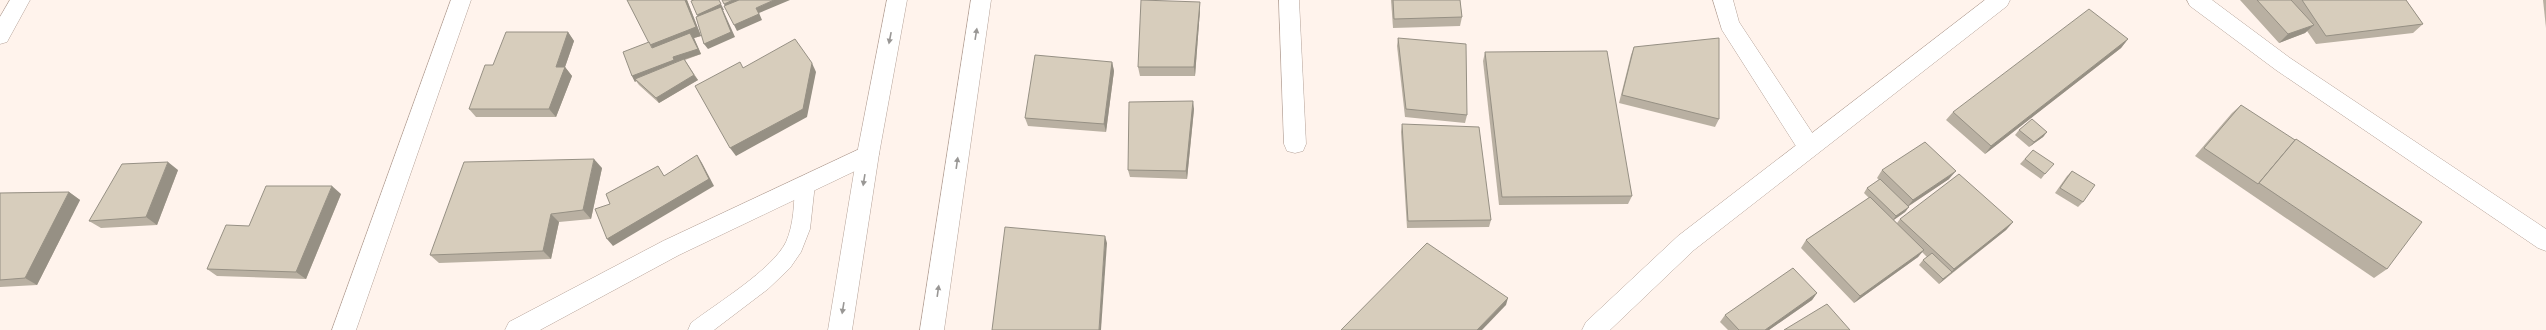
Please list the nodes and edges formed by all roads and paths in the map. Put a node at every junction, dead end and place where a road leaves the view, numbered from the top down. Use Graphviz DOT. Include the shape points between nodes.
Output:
graph roads {
  1 [pos="20,0"];
  2 [pos="461,0"];
  3 [pos="897,0"];
  4 [pos="981,0"];
  5 [pos="1289,0"];
  6 [pos="1723,0"];
  7 [pos="2000,0"];
  8 [pos="2197,0"];
  9 [pos="0,36"];
  10 [pos="1295,144"];
  11 [pos="1809,147"];
  12 [pos="868,154"];
  13 [pos="805,184"];
  14 [pos="2546,240"];
  15 [pos="344,330"];
  16 [pos="517,330"];
  17 [pos="698,330"];
  18 [pos="840,330"];
  19 [pos="932,330"];
  20 [pos="1594,330"];
  1 -- 9 [label="street"];
  2 -- 15 [label="street"];
  3 -- 12 [label="street, one-way"];
  19 -- 4 [label="street, one-way"];
  5 -- 10 [label="street"];
  6 -- 11 [label="street" via="1730,24"];
  7 -- 11 [label="street"];
  8 -- 14 [label="street" via="2283,64"];
  11 -- 20 [label="street" via="1686,242"];
  12 -- 13 [label="street"];
  12 -- 18 [label="street, one-way"];
  13 -- 16 [label="street" via="671,248"];
  13 -- 17 [label="lane" via="801,224 790,253 773,271"];
}
